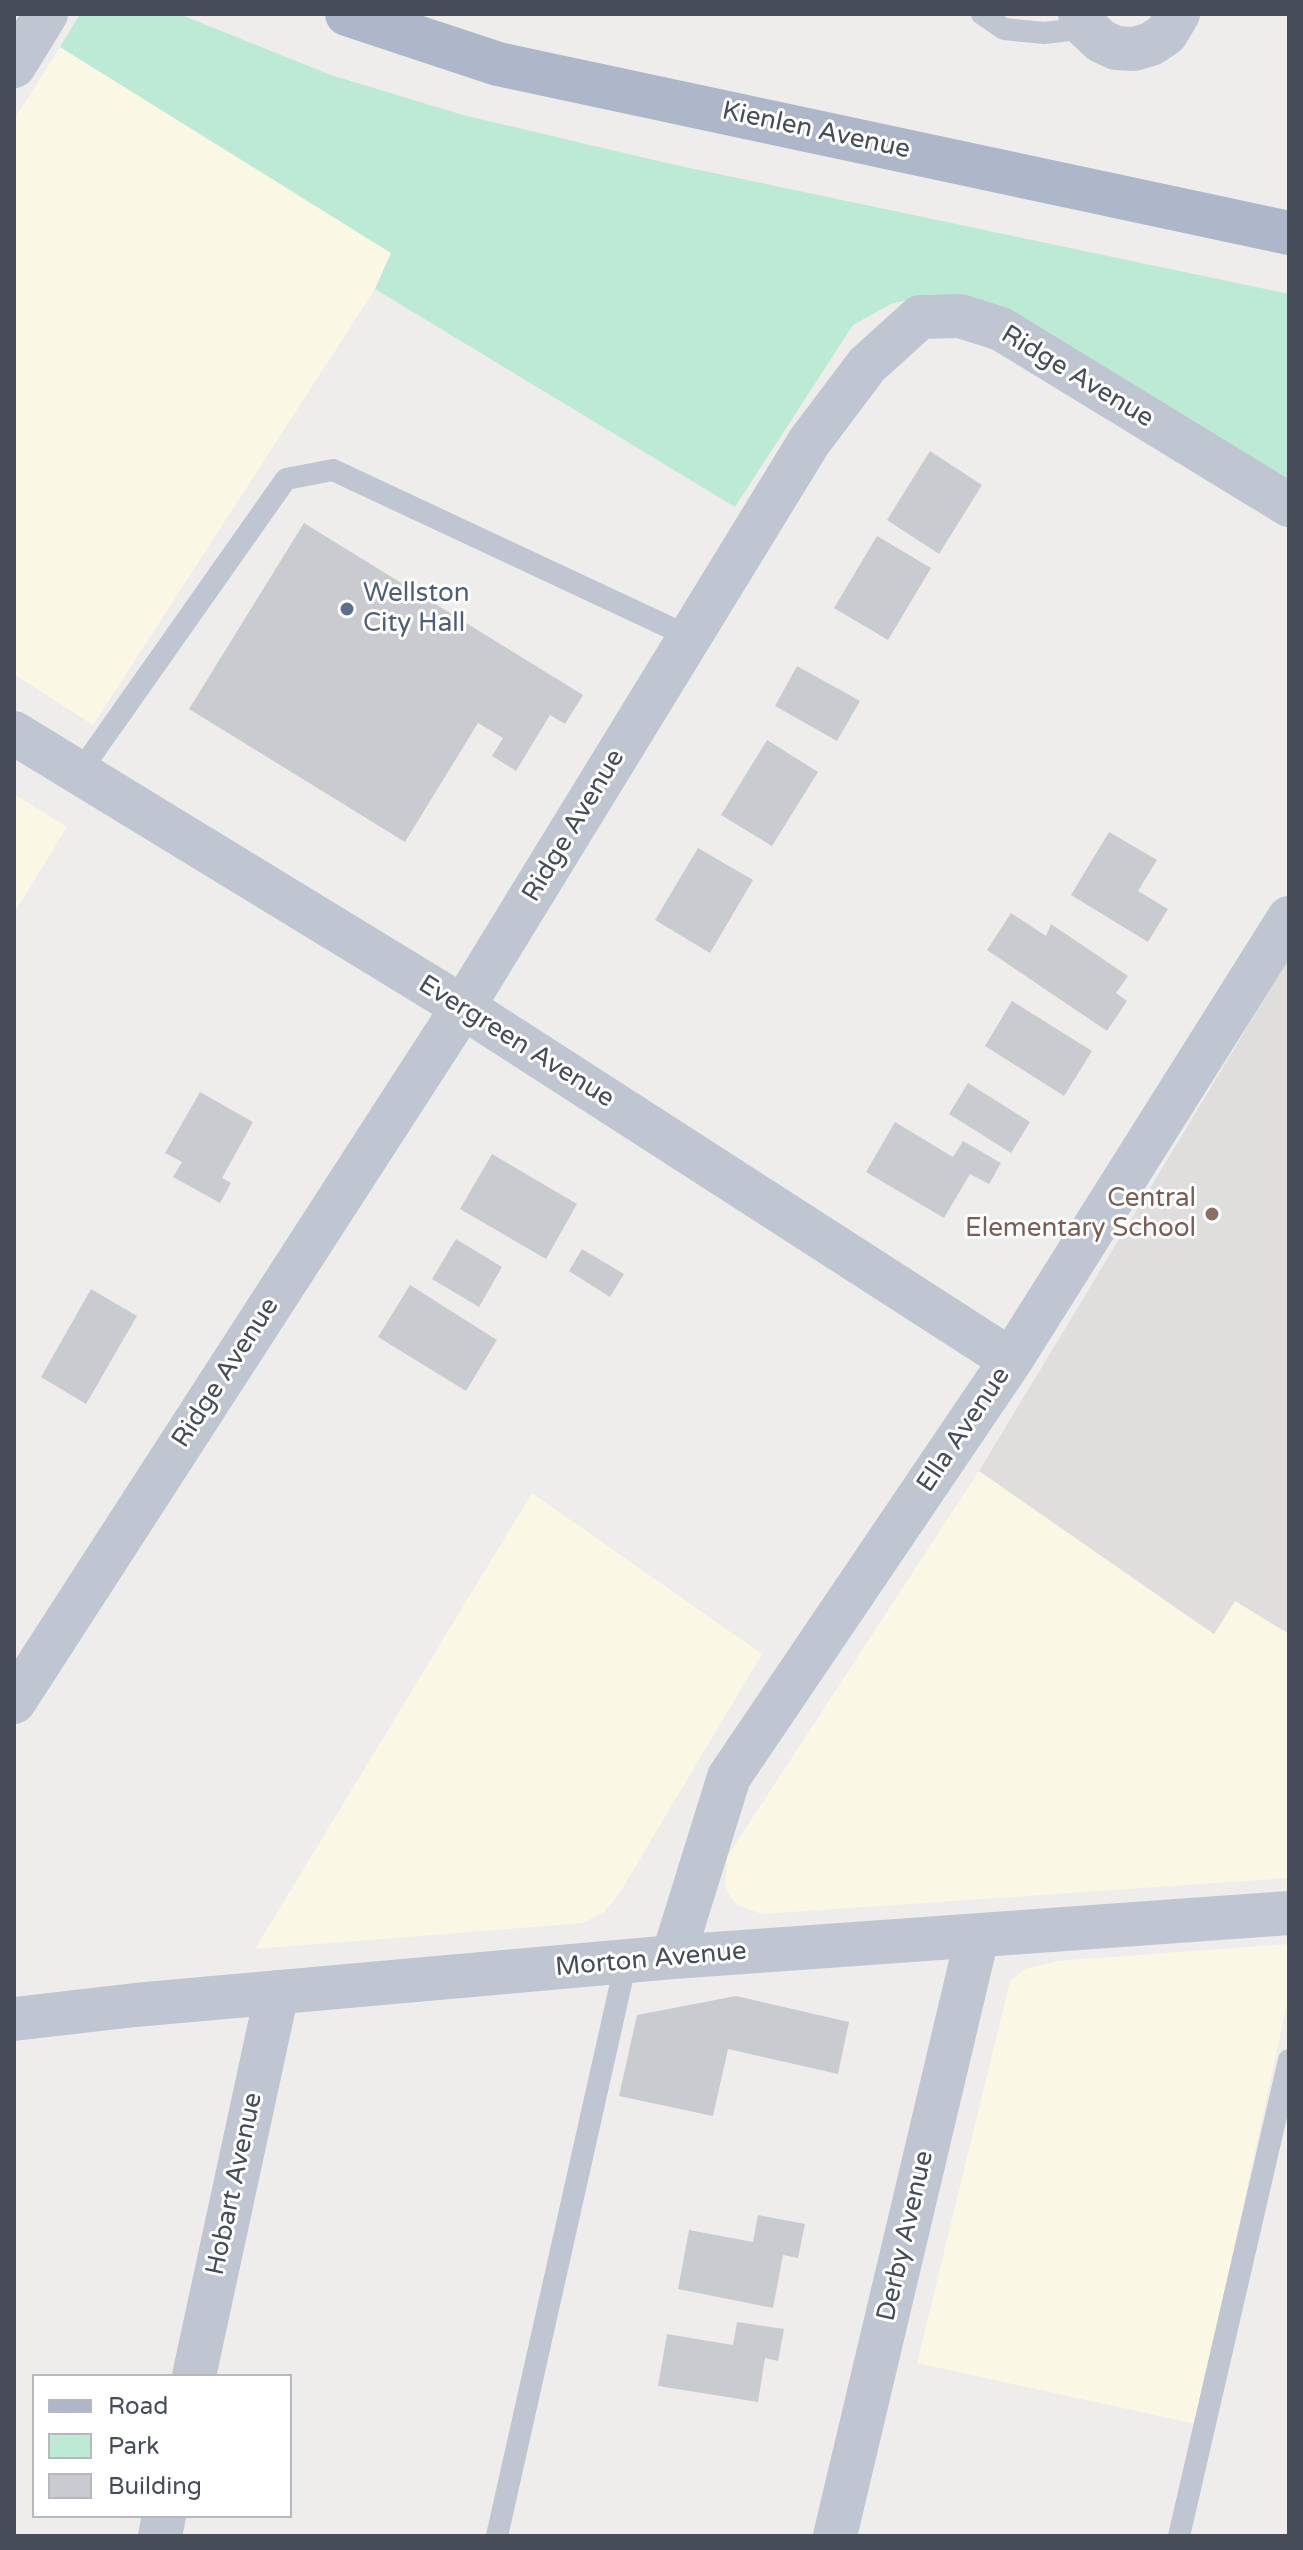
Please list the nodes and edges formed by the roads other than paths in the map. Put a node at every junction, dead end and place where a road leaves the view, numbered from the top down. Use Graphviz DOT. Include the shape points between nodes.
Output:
graph roads {
  1 [pos="46,14"];
  2 [pos="347,14"];
  3 [pos="982,14"];
  4 [pos="1178,14"];
  5 [pos="1084,21"];
  6 [pos="14,66"];
  7 [pos="1289,233"];
  8 [pos="1289,505"];
  9 [pos="690,637"];
  10 [pos="14,733"];
  11 [pos="79,773"];
  12 [pos="1289,918"];
  13 [pos="463,1007"];
  14 [pos="1011,1360"];
  15 [pos="14,1702"];
  16 [pos="1289,1913"];
  17 [pos="977,1937"];
  18 [pos="673,1957"];
  19 [pos="626,1961"];
  20 [pos="277,1992"];
  21 [pos="14,2019"];
  22 [pos="1289,2060"];
  23 [pos="194,2374"];
  24 [pos="497,2536"];
  25 [pos="835,2536"];
  26 [pos="1179,2536"];
  1 -- 6 [label="street"];
  2 -- 7 [label="main road, Kienlen Avenue" via="498,64"];
  3 -- 5 [label="lane" via="1004,29 1044,33"];
  4 -- 5 [label="street" via="1166,34 1134,49 1101,41"];
  8 -- 9 [label="street, Ridge Avenue" via="1001,329 960,316 920,317 867,365 809,442"];
  9 -- 11 [label="lane" via="333,470 286,479"];
  9 -- 13 [label="street, Ridge Avenue"];
  10 -- 11 [label="street, Evergreen Avenue"];
  11 -- 13 [label="street, Evergreen Avenue"];
  12 -- 14 [label="street, Ella Avenue"];
  13 -- 14 [label="street, Evergreen Avenue"];
  13 -- 15 [label="street, Ridge Avenue"];
  14 -- 18 [label="street, Ella Avenue" via="729,1777"];
  16 -- 17 [label="street, Morton Avenue"];
  17 -- 18 [label="street, Morton Avenue"];
  17 -- 25 [label="street, Derby Avenue"];
  18 -- 19 [label="street, Morton Avenue"];
  19 -- 20 [label="street, Morton Avenue"];
  19 -- 24 [label="lane"];
  20 -- 21 [label="street, Morton Avenue"];
  20 -- 23 [label="street, Hobart Avenue"];
  22 -- 26 [label="lane"];
}
